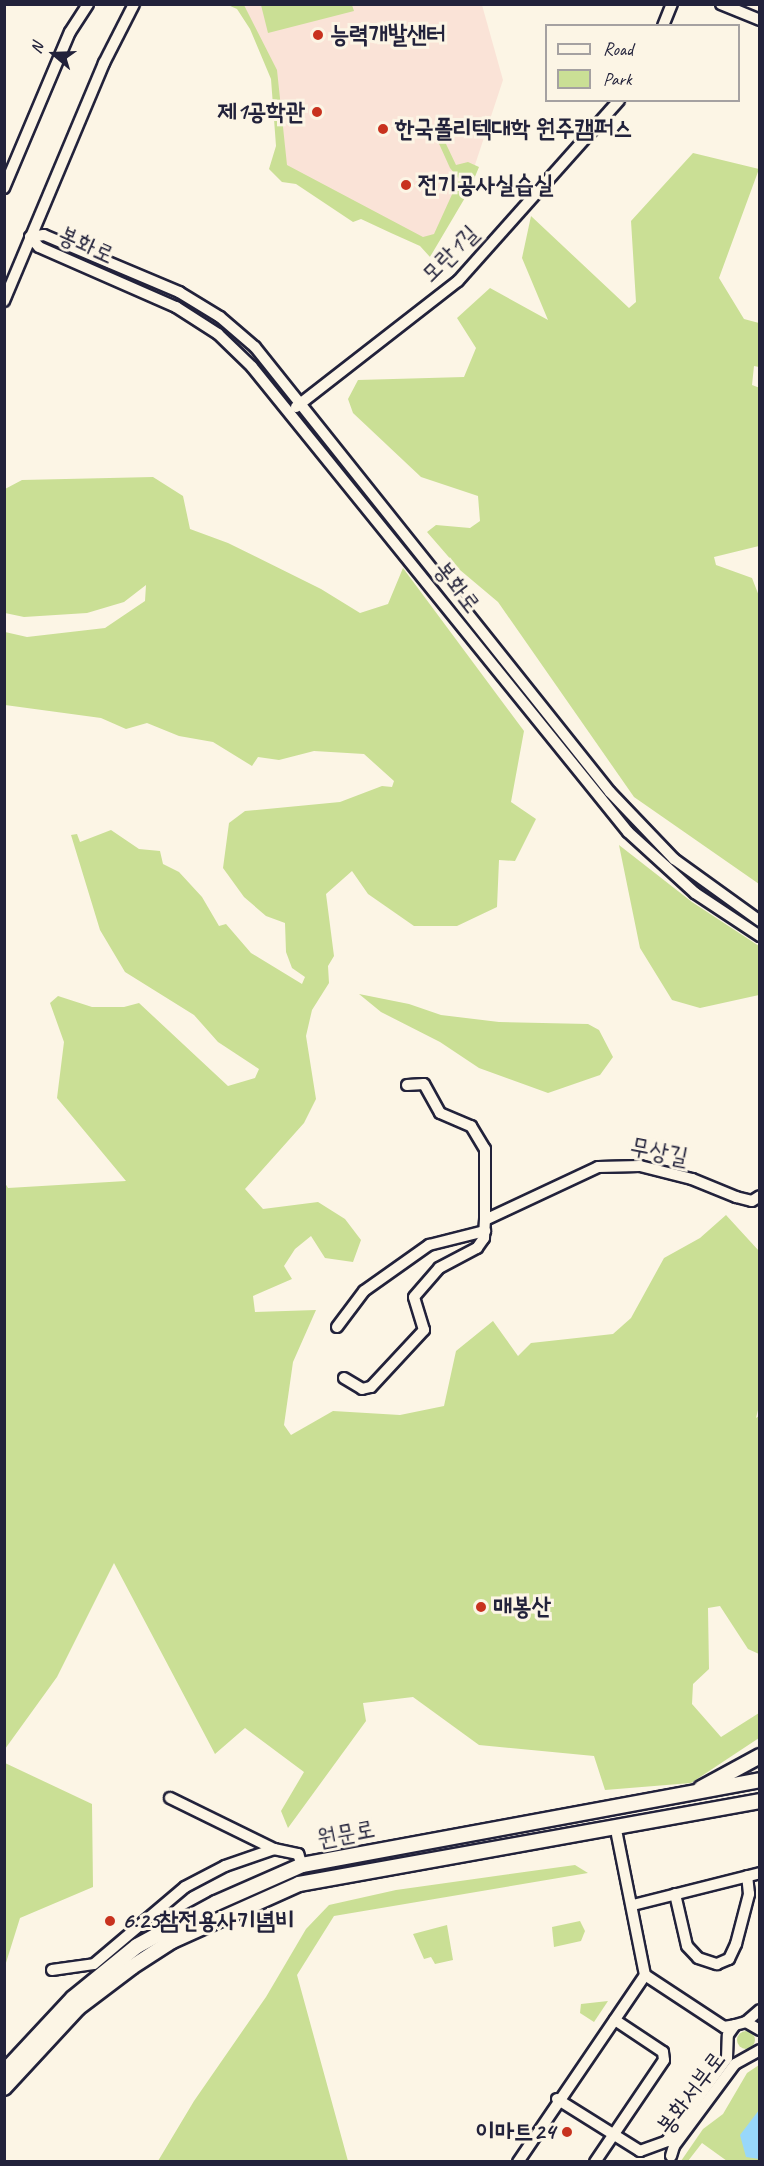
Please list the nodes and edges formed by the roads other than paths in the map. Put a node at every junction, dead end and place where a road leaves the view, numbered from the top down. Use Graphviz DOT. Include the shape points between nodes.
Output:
graph roads {
  1 [pos="88,4"];
  2 [pos="134,4"];
  3 [pos="672,4"];
  4 [pos="721,4"];
  5 [pos="759,20"];
  6 [pos="664,24"];
  7 [pos="617,102"];
  8 [pos="4,188"];
  9 [pos="30,237"];
  10 [pos="4,301"];
  11 [pos="301,402"];
  12 [pos="290,414"];
  13 [pos="759,921"];
  14 [pos="759,936"];
  15 [pos="407,1085"];
  16 [pos="759,1196"];
  17 [pos="485,1226"];
  18 [pos="337,1327"];
  19 [pos="344,1378"];
  20 [pos="759,1756"];
  21 [pos="759,1780"];
  22 [pos="686,1796"];
  23 [pos="170,1798"];
  24 [pos="759,1802"];
  25 [pos="617,1835"];
  26 [pos="274,1849"];
  27 [pos="302,1865"];
  28 [pos="759,1873"];
  29 [pos="747,1876"];
  30 [pos="675,1894"];
  31 [pos="633,1905"];
  32 [pos="98,1967"];
  33 [pos="52,1970"];
  34 [pos="645,1975"];
  35 [pos="759,2010"];
  36 [pos="615,2020"];
  37 [pos="746,2022"];
  38 [pos="730,2026"];
  39 [pos="759,2030"];
  40 [pos="728,2043"];
  41 [pos="756,2054"];
  42 [pos="4,2072"];
  43 [pos="4,2088"];
  44 [pos="557,2099"];
  45 [pos="612,2136"];
  46 [pos="647,2155"];
  47 [pos="672,2159"];
  48 [pos="518,2162"];
  49 [pos="595,2162"];
  1 -- 8 [label="street" via="70,32"];
  2 -- 9 [label="street" via="104,63"];
  3 -- 6 [label="street"];
  4 -- 5 [label="street"];
  7 -- 11 [label="street, 모란1길" via="458,281"];
  9 -- 10 [label="street"];
  9 -- 11 [label="street, 봉화로" via="44,235 179,292 220,316 255,347"];
  9 -- 12 [label="street, 봉화로" via="39,247 176,307 218,334 252,367"];
  11 -- 12 [label="street, 모란1길"];
  11 -- 13 [label="street, 봉화로" via="639,826 674,859"];
  12 -- 14 [label="street, 봉화로" via="628,832 696,893"];
  15 -- 17 [label="street" via="424,1084 440,1113 471,1126 485,1149"];
  16 -- 17 [label="street, 무상길" via="752,1201 692,1179 618,1164 598,1167"];
  17 -- 18 [label="street, 무상길" via="429,1245 364,1290"];
  17 -- 19 [label="street, 무상길" via="477,1248 439,1268 414,1297 424,1330 371,1387 362,1389"];
  20 -- 22 [label="main road"];
  21 -- 22 [label="main road, 원문로"];
  22 -- 27 [label="main road, 원문로"];
  23 -- 26 [label="street"];
  24 -- 43 [label="main road, 원문로" via="450,1854 299,1884 172,1941 132,1967 78,2008"];
  25 -- 31 [label="street"];
  26 -- 27 [label="street" via="298,1854"];
  26 -- 32 [label="street" via="225,1866 186,1887"];
  27 -- 32 [label="main road, 원문로" via="175,1925"];
  28 -- 29 [label="street"];
  29 -- 30 [label="street"];
  29 -- 30 [label="street" via="749,1894 736,1944 729,1959 717,1964 698,1958 687,1946"];
  30 -- 31 [label="street"];
  31 -- 34 [label="street"];
  32 -- 33 [label="street"];
  32 -- 42 [label="main road, 원문로"];
  34 -- 36 [label="street"];
  34 -- 38 [label="street"];
  35 -- 37 [label="street"];
  36 -- 44 [label="street"];
  36 -- 45 [label="street" via="663,2052 664,2060"];
  37 -- 38 [label="street"];
  37 -- 39 [label="street"];
  38 -- 40 [label="street"];
  40 -- 41 [label="street" via="736,2055"];
  40 -- 46 [label="street" via="727,2058 667,2141"];
  41 -- 47 [label="street, 봉화서부로" via="730,2070 674,2146"];
  44 -- 45 [label="street"];
  44 -- 48 [label="street"];
  45 -- 46 [label="street"];
  45 -- 49 [label="street"];
  46 -- 47 [label="street" via="665,2150"];
}
